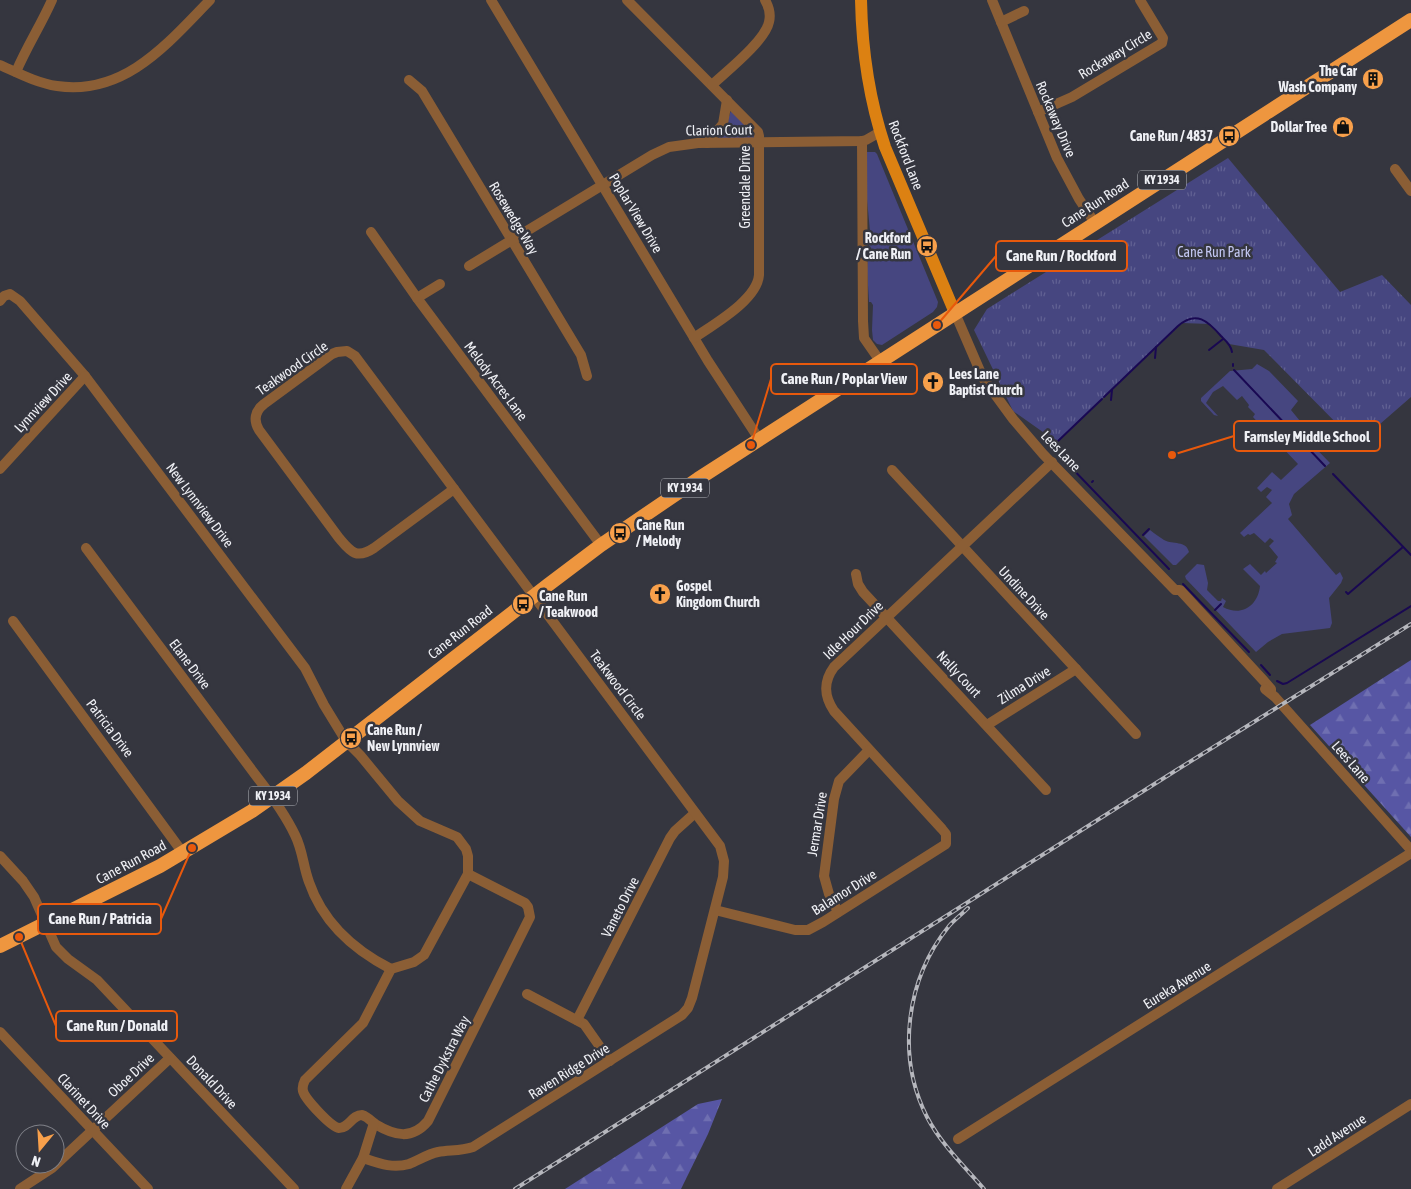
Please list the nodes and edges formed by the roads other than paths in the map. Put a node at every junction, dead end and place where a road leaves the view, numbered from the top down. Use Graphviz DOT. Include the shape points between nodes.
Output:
graph roads {
  1 [pos="52,0"];
  2 [pos="210,0"];
  3 [pos="491,0"];
  4 [pos="627,0"];
  5 [pos="765,0"];
  6 [pos="861,0"];
  7 [pos="992,0"];
  8 [pos="1140,0"];
  9 [pos="1024,11"];
  10 [pos="1411,20"];
  11 [pos="1001,22"];
  12 [pos="0,65"];
  13 [pos="16,72"];
  14 [pos="409,80"];
  15 [pos="712,85"];
  16 [pos="727,100"];
  17 [pos="1038,112"];
  18 [pos="880,132"];
  19 [pos="862,141"];
  20 [pos="707,143"];
  21 [pos="759,143"];
  22 [pos="1395,169"];
  23 [pos="603,185"];
  24 [pos="1411,191"];
  25 [pos="1094,223"];
  26 [pos="371,232"];
  27 [pos="512,241"];
  28 [pos="469,266"];
  29 [pos="440,284"];
  30 [pos="417,298"];
  31 [pos="0,301"];
  32 [pos="955,313"];
  33 [pos="694,338"];
  34 [pos="880,361"];
  35 [pos="85,376"];
  36 [pos="587,376"];
  37 [pos="759,439"];
  38 [pos="1052,462"];
  39 [pos="0,469"];
  40 [pos="892,470"];
  41 [pos="454,489"];
  42 [pos="601,545"];
  43 [pos="962,546"];
  44 [pos="86,548"];
  45 [pos="856,574"];
  46 [pos="534,596"];
  47 [pos="887,617"];
  48 [pos="13,620"];
  49 [pos="1076,669"];
  50 [pos="987,725"];
  51 [pos="1136,734"];
  52 [pos="346,741"];
  53 [pos="869,750"];
  54 [pos="1046,790"];
  55 [pos="272,797"];
  56 [pos="695,813"];
  57 [pos="947,839"];
  58 [pos="1411,852"];
  59 [pos="183,853"];
  60 [pos="0,856"];
  61 [pos="468,874"];
  62 [pos="715,910"];
  63 [pos="838,912"];
  64 [pos="46,923"];
  65 [pos="0,946"];
  66 [pos="392,969"];
  67 [pos="527,994"];
  68 [pos="577,1020"];
  69 [pos="0,1032"];
  70 [pos="170,1058"];
  71 [pos="610,1061"];
  72 [pos="1411,1104"];
  73 [pos="374,1123"];
  74 [pos="92,1130"];
  75 [pos="958,1139"];
  76 [pos="363,1158"];
  77 [pos="20,1189"];
  78 [pos="148,1189"];
  79 [pos="294,1189"];
  80 [pos="346,1189"];
  81 [pos="1277,1189"];
  1 -- 13 [label="street"];
  2 -- 13 [label="street" via="142,65 109,82 69,87 47,84"];
  3 -- 23 [label="street, Poplar View Drive"];
  4 -- 15 [label="street, Greendale Drive"];
  5 -- 15 [label="street" via="770,16 765,32"];
  6 -- 18 [label="main road, Rockford Lane" via="865,62"];
  7 -- 11 [label="street, Rockaway Drive"];
  8 -- 17 [label="street, Rockaway Circle" via="1164,38 1162,43 1072,97"];
  9 -- 11 [label="street"];
  10 -- 25 [label="highway, Cane Run Road / KY 1934"];
  11 -- 17 [label="street, Rockaway Drive"];
  12 -- 13 [label="street"];
  14 -- 27 [label="street, Rosewedge Way" via="422,91"];
  15 -- 16 [label="street, Greendale Drive"];
  16 -- 20 [label="street" via="722,124"];
  16 -- 21 [label="street, Greendale Drive" via="758,132"];
  17 -- 25 [label="street, Rockaway Drive" via="1066,177"];
  18 -- 19 [label="street, Clarion Court"];
  18 -- 32 [label="main road, Rockford Lane"];
  19 -- 21 [label="street, Clarion Court"];
  19 -- 34 [label="street" via="862,321 864,338"];
  20 -- 21 [label="street, Clarion Court"];
  20 -- 23 [label="street, Clarion Court" via="660,151"];
  21 -- 33 [label="street, Greendale Drive" via="758,284 743,302"];
  22 -- 24 [label="street"];
  23 -- 27 [label="street, Clarion Court"];
  23 -- 33 [label="street, Poplar View Drive"];
  25 -- 32 [label="highway, Cane Run Road / KY 1934"];
  26 -- 30 [label="street, Melody Acres Lane"];
  27 -- 28 [label="street, Clarion Court"];
  27 -- 36 [label="street, Rosewedge Way" via="581,355"];
  29 -- 30 [label="street"];
  30 -- 42 [label="street, Melody Acres Lane"];
  31 -- 35 [label="street, New Lynnview Drive" via="7,295 15,297"];
  32 -- 34 [label="highway, Cane Run Road / KY 1934"];
  32 -- 38 [label="street, Lees Lane" via="983,378 1012,419"];
  33 -- 37 [label="street, Poplar View Drive"];
  34 -- 37 [label="highway, Cane Run Road / KY 1934"];
  35 -- 39 [label="street, Lynnview Drive"];
  35 -- 52 [label="street, New Lynnview Drive" via="305,668"];
  37 -- 42 [label="highway, Cane Run Road / KY 1934"];
  38 -- 43 [label="street, Idle Hour Drive"];
  38 -- 58 [label="street, Lees Lane" via="1175,590 1180,590 1214,625"];
  40 -- 43 [label="street, Undine Drive"];
  41 -- 41 [label="street, Teakwood Circle" via="368,552 355,554 339,538 259,430 255,420 257,411 332,354 347,351 355,356"];
  41 -- 46 [label="street, Teakwood Circle"];
  42 -- 46 [label="highway, Cane Run Road / KY 1934"];
  43 -- 47 [label="street, Idle Hour Drive"];
  43 -- 49 [label="street, Undine Drive"];
  44 -- 55 [label="street, Elane Drive"];
  45 -- 47 [label="street, Nally Court" via="863,592"];
  46 -- 52 [label="highway, Cane Run Road / KY 1934"];
  46 -- 56 [label="street, Teakwood Circle"];
  47 -- 50 [label="street, Nally Court"];
  47 -- 53 [label="street, Idle Hour Drive" via="834,667 826,684 827,699 834,711"];
  48 -- 59 [label="street, Patricia Drive"];
  49 -- 50 [label="street, Zilma Drive"];
  49 -- 51 [label="street, Undine Drive"];
  50 -- 54 [label="street, Nally Court"];
  52 -- 55 [label="highway, Cane Run Road / KY 1934"];
  52 -- 61 [label="street, New Lynnview Drive" via="398,801 420,821 451,833 462,842 468,856"];
  53 -- 57 [label="street, Idle Hour Drive" via="942,829"];
  53 -- 63 [label="street, Jermar Drive" via="839,781 834,799 824,876"];
  55 -- 59 [label="highway, Cane Run Road / KY 1934"];
  55 -- 66 [label="street" via="295,834 308,881 331,922 359,949"];
  56 -- 62 [label="street, Teakwood Circle" via="724,856"];
  56 -- 68 [label="street, Vaneto Drive" via="670,838"];
  57 -- 63 [label="street, Balamor Drive" via="942,847"];
  58 -- 75 [label="street, Eureka Avenue"];
  59 -- 64 [label="highway, Cane Run Road / KY 1934"];
  60 -- 64 [label="street, Donald Drive" via="34,897"];
  61 -- 66 [label="street" via="424,955"];
  61 -- 73 [label="street, Cathe Dykstra Way" via="525,904 530,912 528,922 428,1121 418,1131 402,1135"];
  62 -- 63 [label="street, Balamor Drive" via="801,931"];
  62 -- 71 [label="street, Raven Ridge Drive" via="687,1010"];
  64 -- 65 [label="highway, Cane Run Road / KY 1934"];
  64 -- 70 [label="street, Donald Drive" via="61,954 97,980"];
  66 -- 73 [label="street, Cathe Dykstra Way" via="363,1022 305,1080 302,1089 332,1126 344,1127 359,1114"];
  67 -- 68 [label="street"];
  68 -- 71 [label="street" via="591,1032"];
  69 -- 74 [label="street, Clarinet Drive"];
  70 -- 74 [label="street, Oboe Drive"];
  70 -- 79 [label="street, Donald Drive"];
  71 -- 76 [label="street, Raven Ridge Drive" via="473,1147 439,1152 392,1166"];
  72 -- 81 [label="street, Ladd Avenue"];
  73 -- 76 [label="street"];
  74 -- 77 [label="street, Oboe Drive" via="52,1168"];
  74 -- 78 [label="street, Clarinet Drive"];
  76 -- 80 [label="street"];
}
